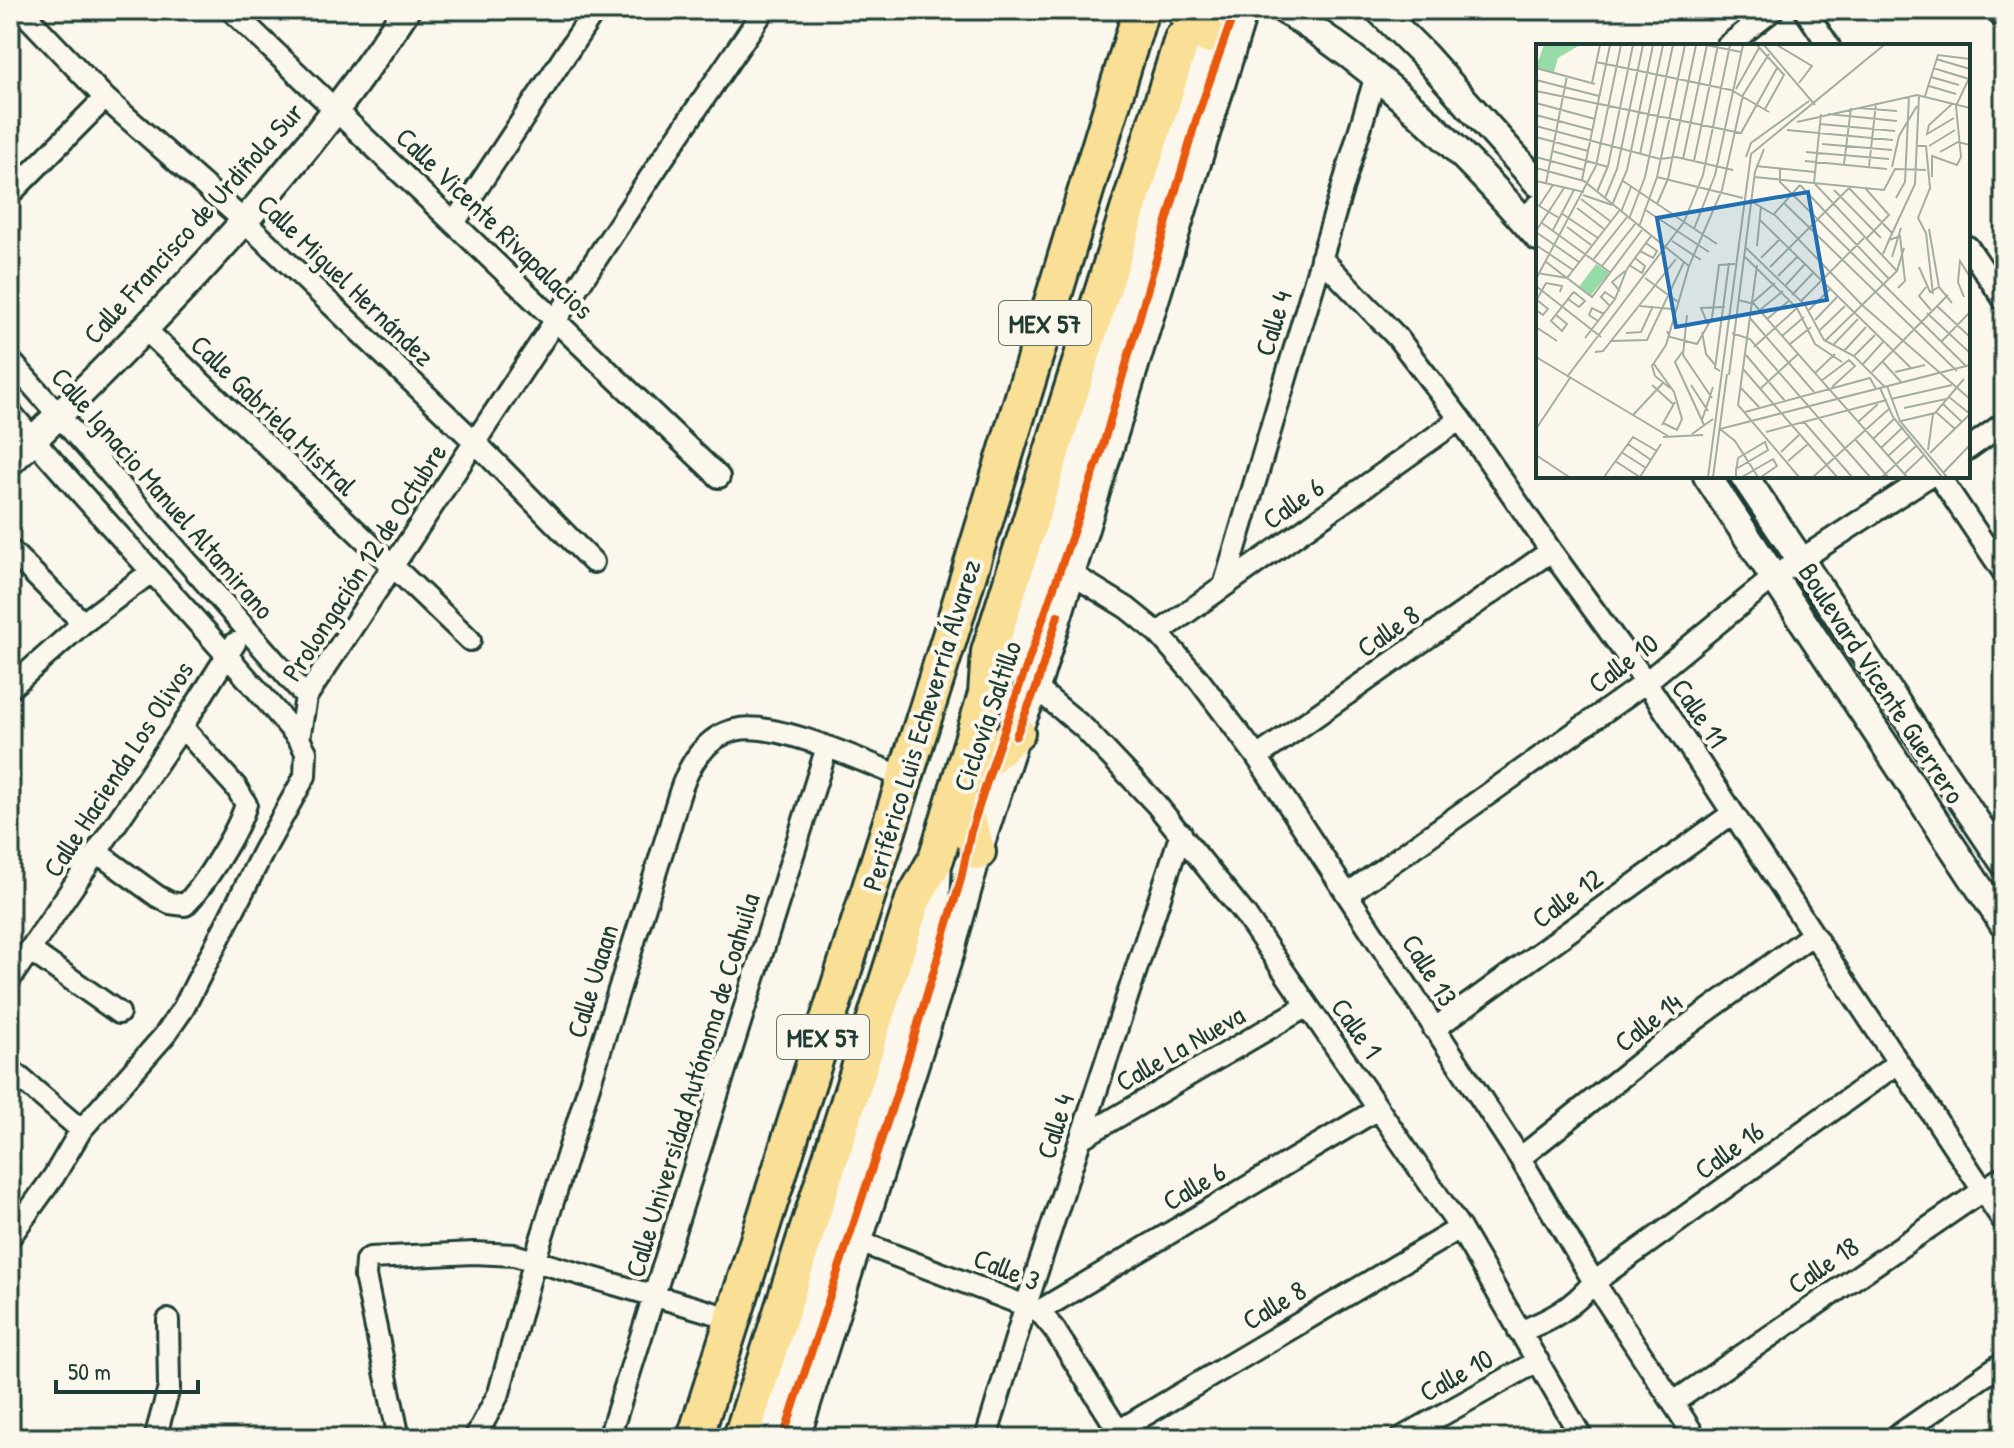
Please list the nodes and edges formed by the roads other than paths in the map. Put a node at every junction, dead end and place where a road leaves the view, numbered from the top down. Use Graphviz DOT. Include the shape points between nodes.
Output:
graph roads {
  1 [pos="21,10"];
  2 [pos="231,10"];
  3 [pos="406,10"];
  4 [pos="595,10"];
  5 [pos="764,10"];
  6 [pos="1244,10"];
  7 [pos="1284,10"];
  8 [pos="1379,10"];
  9 [pos="1773,10"];
  10 [pos="1805,10"];
  11 [pos="1997,10"];
  12 [pos="1144,12"];
  13 [pos="2004,20"];
  14 [pos="1198,24"];
  15 [pos="1730,44"];
  16 [pos="1828,44"];
  17 [pos="1376,75"];
  18 [pos="105,98"];
  19 [pos="336,111"];
  20 [pos="1536,181"];
  21 [pos="10,194"];
  22 [pos="243,220"];
  23 [pos="1533,221"];
  24 [pos="454,223"];
  25 [pos="1970,250"];
  26 [pos="1321,258"];
  27 [pos="2004,300"];
  28 [pos="556,321"];
  29 [pos="144,328"];
  30 [pos="10,360"];
  31 [pos="10,412"];
  32 [pos="58,418"];
  33 [pos="1460,419"];
  34 [pos="2004,423"];
  35 [pos="34,440"];
  36 [pos="475,442"];
  37 [pos="1970,448"];
  38 [pos="10,462"];
  39 [pos="719,477"];
  40 [pos="1708,478"];
  41 [pos="1745,478"];
  42 [pos="1926,478"];
  43 [pos="1940,478"];
  44 [pos="10,550"];
  45 [pos="1551,551"];
  46 [pos="1802,560"];
  47 [pos="593,562"];
  48 [pos="392,567"];
  49 [pos="151,572"];
  50 [pos="1070,573"];
  51 [pos="2004,573"];
  52 [pos="1774,577"];
  53 [pos="1224,586"];
  54 [pos="83,623"];
  55 [pos="246,631"];
  56 [pos="1158,633"];
  57 [pos="470,640"];
  58 [pos="227,653"];
  59 [pos="1646,682"];
  60 [pos="10,688"];
  61 [pos="1036,688"];
  62 [pos="306,697"];
  63 [pos="182,727"];
  64 [pos="1017,732"];
  65 [pos="299,739"];
  66 [pos="827,747"];
  67 [pos="1257,757"];
  68 [pos="905,778"];
  69 [pos="958,788"];
  70 [pos="1733,813"];
  71 [pos="1181,833"];
  72 [pos="978,852"];
  73 [pos="98,853"];
  74 [pos="936,859"];
  75 [pos="2004,863"];
  76 [pos="1349,893"];
  77 [pos="2004,925"];
  78 [pos="1813,934"];
  79 [pos="31,951"];
  80 [pos="10,979"];
  81 [pos="1307,1006"];
  82 [pos="119,1013"];
  83 [pos="1434,1029"];
  84 [pos="1898,1063"];
  85 [pos="10,1069"];
  86 [pos="1378,1109"];
  87 [pos="81,1130"];
  88 [pos="1081,1138"];
  89 [pos="1520,1158"];
  90 [pos="2004,1176"];
  91 [pos="1984,1192"];
  92 [pos="2004,1222"];
  93 [pos="1460,1228"];
  94 [pos="10,1237"];
  95 [pos="857,1241"];
  96 [pos="535,1259"];
  97 [pos="1594,1282"];
  98 [pos="655,1295"];
  99 [pos="1032,1308"];
  100 [pos="734,1319"];
  101 [pos="168,1320"];
  102 [pos="1519,1332"];
  103 [pos="1538,1361"];
  104 [pos="2004,1362"];
  105 [pos="1674,1402"];
  106 [pos="1120,1434"];
  107 [pos="155,1438"];
  108 [pos="399,1438"];
  109 [pos="475,1438"];
  110 [pos="609,1438"];
  111 [pos="695,1438"];
  112 [pos="741,1438"];
  113 [pos="766,1438"];
  114 [pos="796,1438"];
  115 [pos="986,1438"];
  116 [pos="1401,1438"];
  117 [pos="1582,1438"];
  118 [pos="1696,1438"];
  119 [pos="1894,1438"];
  1 -- 18 [label="street, Calle Miguel Hernández"];
  2 -- 19 [label="street, Calle Vicente Rivapalacios"];
  3 -- 19 [label="street, Calle Francisco de Urdiñola Sur"];
  4 -- 24 [label="street"];
  5 -- 28 [label="street, Prolongación 12 de Octubre"];
  6 -- 50 [label="street"];
  7 -- 17 [label="street"];
  8 -- 20 [label="street"];
  9 -- 15 [label="street"];
  10 -- 16 [label="street"];
  11 -- 13 [label="street"];
  12 -- 68 [label="highway, Periférico Luis Echeverría Álvarez / MEX 57"];
  14 -- 69 [label="highway, Periférico Luis Echeverría Álvarez / MEX 57" via="989,652 986,694"];
  17 -- 23 [label="street"];
  17 -- 26 [label="street, Calle 4"];
  18 -- 21 [label="street"];
  18 -- 22 [label="street, Calle Miguel Hernández"];
  19 -- 22 [label="street, Calle Francisco de Urdiñola Sur"];
  19 -- 24 [label="street, Calle Vicente Rivapalacios"];
  22 -- 29 [label="street, Calle Francisco de Urdiñola Sur"];
  22 -- 36 [label="street, Calle Miguel Hernández"];
  24 -- 28 [label="street, Calle Vicente Rivapalacios"];
  25 -- 27 [label="street"];
  26 -- 33 [label="street, Calle 11" via="1397,337"];
  26 -- 53 [label="street, Calle 4"];
  28 -- 36 [label="street, Prolongación 12 de Octubre"];
  28 -- 39 [label="street, Calle Vicente Rivapalacios"];
  29 -- 32 [label="street, Calle Francisco de Urdiñola Sur"];
  29 -- 48 [label="street, Calle Gabriela Mistral"];
  30 -- 32 [label="street, Calle Ignacio Manuel Altamirano"];
  31 -- 35 [label="street, Calle Ignacio Manuel Altamirano"];
  32 -- 35 [label="street, Calle Francisco de Urdiñola Sur"];
  32 -- 55 [label="street, Calle Ignacio Manuel Altamirano"];
  33 -- 45 [label="street, Calle 11"];
  33 -- 53 [label="street, Calle 6"];
  34 -- 37 [label="street"];
  35 -- 38 [label="street, Calle Francisco de Urdiñola Sur"];
  35 -- 49 [label="street, Calle Ignacio Manuel Altamirano"];
  36 -- 47 [label="street, Calle Miguel Hernández"];
  36 -- 48 [label="street, Prolongación 12 de Octubre"];
  40 -- 52 [label="street, Boulevard Vicente Guerrero"];
  41 -- 46 [label="street, Boulevard Vicente Guerrero"];
  42 -- 46 [label="street, Calle 10"];
  43 -- 51 [label="street"];
  44 -- 54 [label="street"];
  45 -- 59 [label="street, Calle 11"];
  45 -- 67 [label="street, Calle 8"];
  46 -- 52 [label="street, Calle 10"];
  46 -- 75 [label="street, Boulevard Vicente Guerrero"];
  48 -- 57 [label="street, Calle Gabriela Mistral"];
  48 -- 62 [label="street, Prolongación 12 de Octubre"];
  49 -- 54 [label="street"];
  49 -- 58 [label="street, Calle Ignacio Manuel Altamirano"];
  50 -- 56 [label="street, Calle 13"];
  50 -- 61 [label="street"];
  52 -- 59 [label="street, Calle 10"];
  52 -- 77 [label="street, Boulevard Vicente Guerrero"];
  53 -- 56 [label="street, Calle 6"];
  54 -- 60 [label="street"];
  55 -- 58 [label="street, Calle Hacienda Los Olivos"];
  55 -- 62 [label="street, Calle Ignacio Manuel Altamirano"];
  56 -- 67 [label="street, Calle 13"];
  58 -- 63 [label="street, Calle Hacienda Los Olivos"];
  58 -- 65 [label="street, Calle Ignacio Manuel Altamirano"];
  59 -- 70 [label="street, Calle 11"];
  59 -- 76 [label="street, Calle 10"];
  61 -- 64 [label="street"];
  61 -- 71 [label="street, Calle 1" via="1084,728"];
  62 -- 65 [label="street, Prolongación 12 de Octubre"];
  63 -- 73 [label="street, Calle Hacienda Los Olivos"];
  63 -- 73 [label="street" via="246,804 199,889 185,905 170,903"];
  64 -- 69 [label="highway"];
  64 -- 72 [label="street"];
  65 -- 87 [label="street, Prolongación 12 de Octubre" via="306,752 305,776 183,1009"];
  66 -- 68 [label="street, Calle Uaaan"];
  66 -- 96 [label="street, Calle Uaaan" via="765,729 737,729 717,737 698,755 683,785"];
  66 -- 98 [label="street, Calle Universidad Autónoma de Coahuila"];
  67 -- 76 [label="street, Calle 13"];
  68 -- 100 [label="highway, Periférico Luis Echeverría Álvarez / MEX 57"];
  69 -- 72 [label="highway"];
  69 -- 74 [label="highway, Periférico Luis Echeverría Álvarez / MEX 57"];
  70 -- 78 [label="street, Calle 11"];
  70 -- 83 [label="street, Calle 12"];
  71 -- 81 [label="street, Calle 1"];
  71 -- 88 [label="street, Calle 4"];
  72 -- 95 [label="street"];
  73 -- 79 [label="street, Calle Hacienda Los Olivos"];
  74 -- 112 [label="highway, Periférico Luis Echeverría Álvarez / MEX 57" via="913,900"];
  74 -- 113 [label="main road, Periférico Luis Echeverría Álvarez" via="934,905 922,946"];
  76 -- 83 [label="street, Calle 13"];
  78 -- 84 [label="street, Calle 11"];
  78 -- 89 [label="street, Calle 14"];
  79 -- 80 [label="street, Calle Hacienda Los Olivos"];
  79 -- 82 [label="street"];
  81 -- 86 [label="street, Calle 1"];
  81 -- 88 [label="street, Calle La Nueva"];
  83 -- 89 [label="street, Calle 13"];
  84 -- 91 [label="street, Calle 11"];
  84 -- 97 [label="street, Calle 16"];
  85 -- 87 [label="street"];
  86 -- 93 [label="street, Calle 1"];
  86 -- 99 [label="street, Calle 6"];
  87 -- 94 [label="street, Prolongación 12 de Octubre"];
  88 -- 99 [label="street, Calle 4"];
  89 -- 97 [label="street, Calle 13"];
  90 -- 91 [label="street, Calle 18"];
  91 -- 92 [label="street, Calle 11"];
  91 -- 105 [label="street, Calle 18"];
  93 -- 102 [label="street, Calle 1"];
  93 -- 106 [label="street, Calle 8"];
  95 -- 99 [label="street, Calle 3"];
  95 -- 114 [label="street"];
  96 -- 98 [label="street"];
  96 -- 108 [label="street" via="474,1253 366,1261"];
  96 -- 109 [label="street, Calle Uaaan" via="499,1393"];
  97 -- 102 [label="street, Calle 16" via="1576,1303"];
  97 -- 105 [label="street, Calle 13"];
  98 -- 100 [label="street"];
  98 -- 110 [label="street, Calle Universidad Autónoma de Coahuila"];
  99 -- 106 [label="street, Calle 3" via="1054,1329"];
  99 -- 115 [label="street, Calle 4"];
  100 -- 111 [label="highway, Periférico Luis Echeverría Álvarez / MEX 57"];
  101 -- 107 [label="street" via="169,1388"];
  102 -- 103 [label="street, Calle 1"];
  103 -- 116 [label="street, Calle 10"];
  103 -- 117 [label="street, Calle 1"];
  104 -- 119 [label="street"];
  105 -- 118 [label="street, Calle 13"];
}
